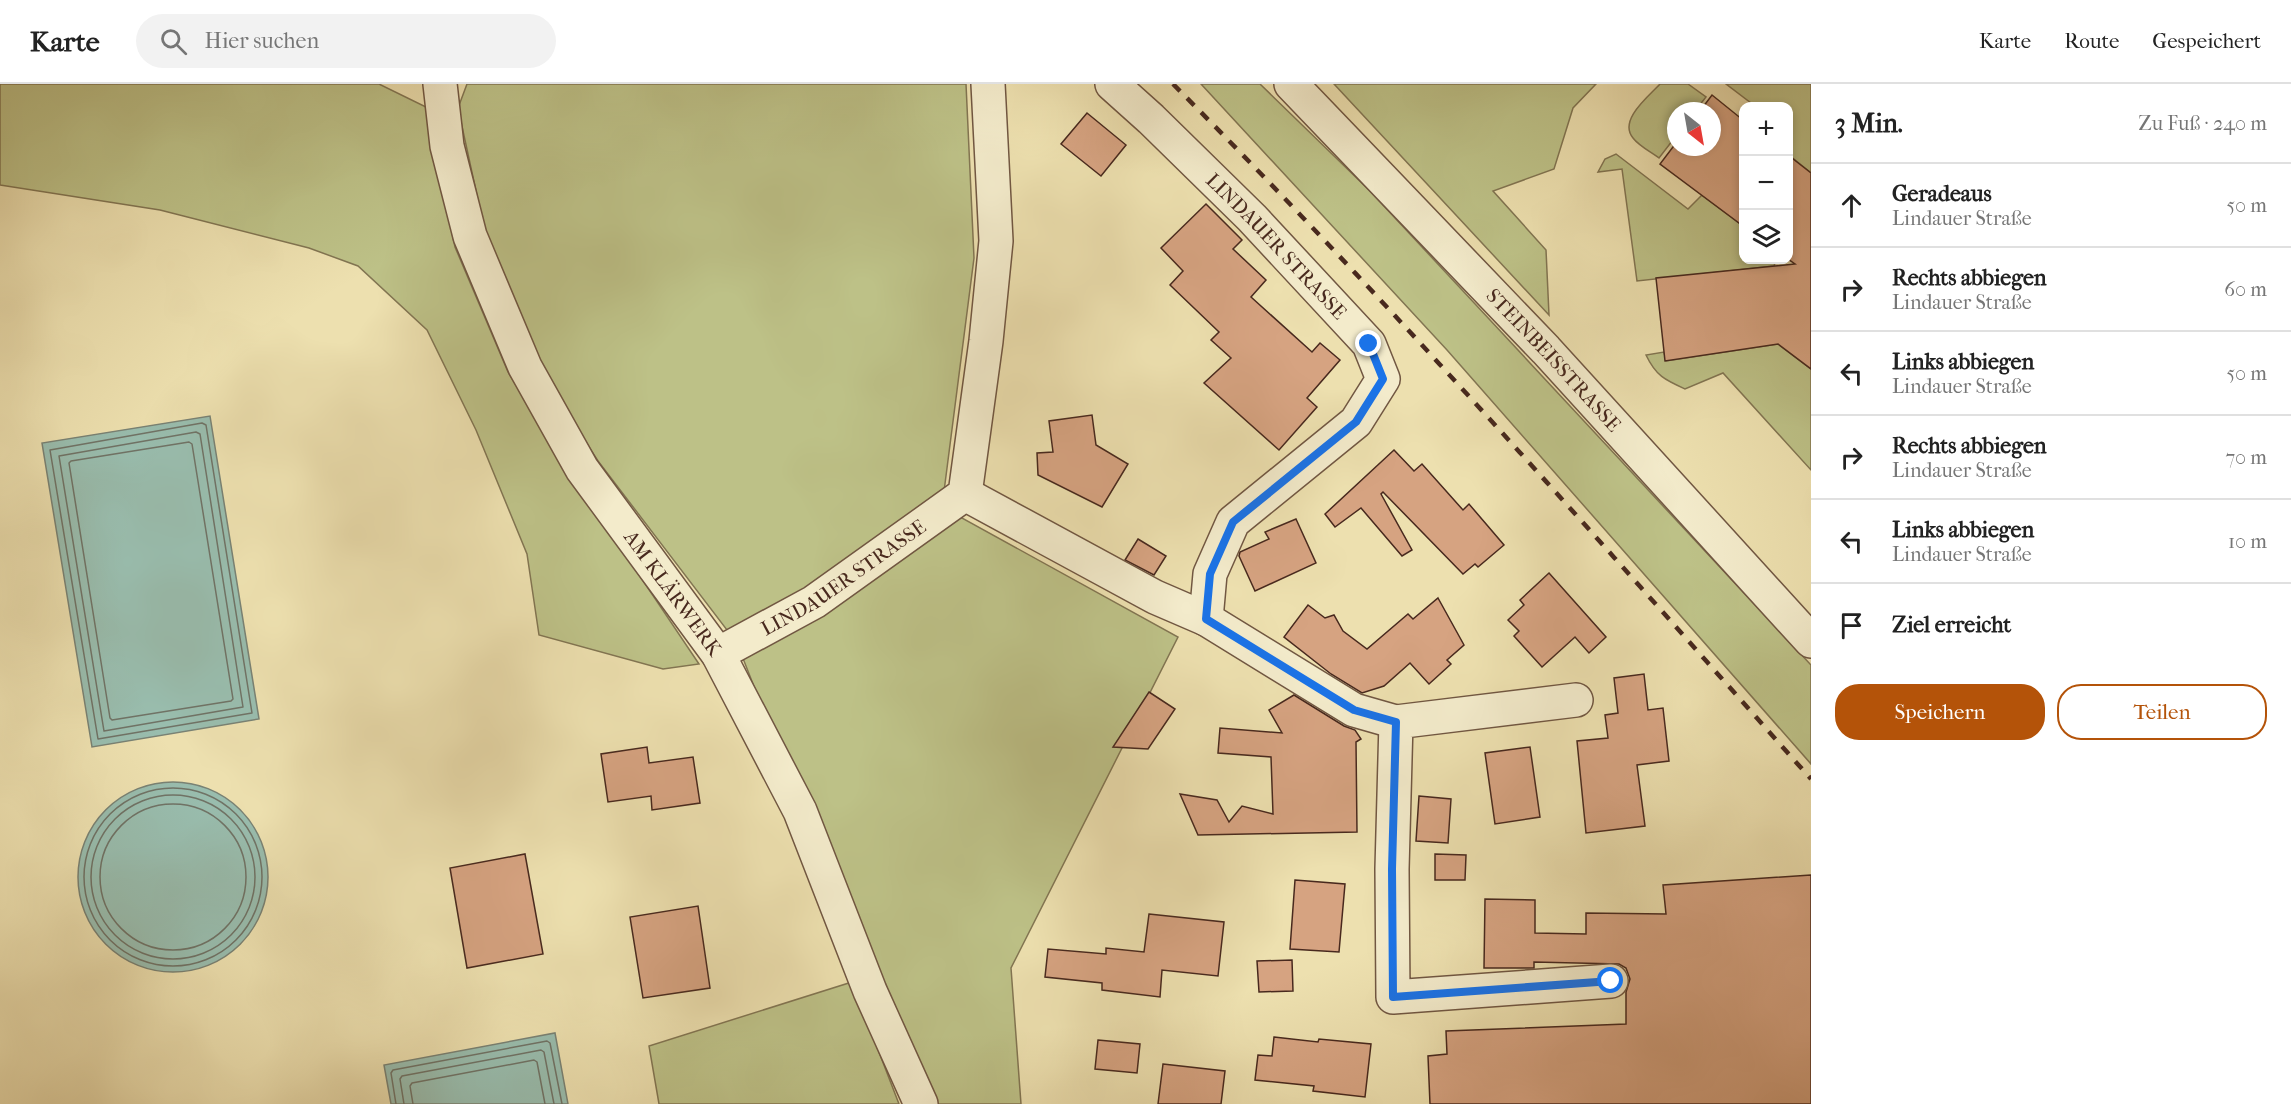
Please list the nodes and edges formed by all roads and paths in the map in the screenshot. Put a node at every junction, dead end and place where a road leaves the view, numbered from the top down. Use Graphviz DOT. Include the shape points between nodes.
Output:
graph roads {
  1 [pos="440,84"];
  2 [pos="988,84"];
  3 [pos="1112,84"];
  4 [pos="1291,84"];
  5 [pos="965,494"];
  6 [pos="1206,619"];
  7 [pos="1811,641"];
  8 [pos="718,654"];
  9 [pos="1576,700"];
  10 [pos="1396,722"];
  11 [pos="1611,981"];
  12 [pos="921,1104"];
  1 -- 8 [label="street, AM KLÄRWERK" via="447,146 470,236 525,367 582,469"];
  2 -- 5 [label="street" via="996,241"];
  3 -- 6 [label="street, LINDAUER STRASSE" via="1252,218 1369,344 1383,379 1356,422 1233,522 1210,574"];
  4 -- 7 [label="street, STEINBEISSTRASSE" via="1546,350"];
  5 -- 6 [label="street" via="1155,597"];
  5 -- 8 [label="street, LINDAUER STRASSE" via="814,602"];
  6 -- 10 [label="street" via="1354,710"];
  8 -- 12 [label="street, AM KLÄRWERK" via="800,811 870,991"];
  9 -- 10 [label="street"];
  10 -- 11 [label="street" via="1393,997"];
}
